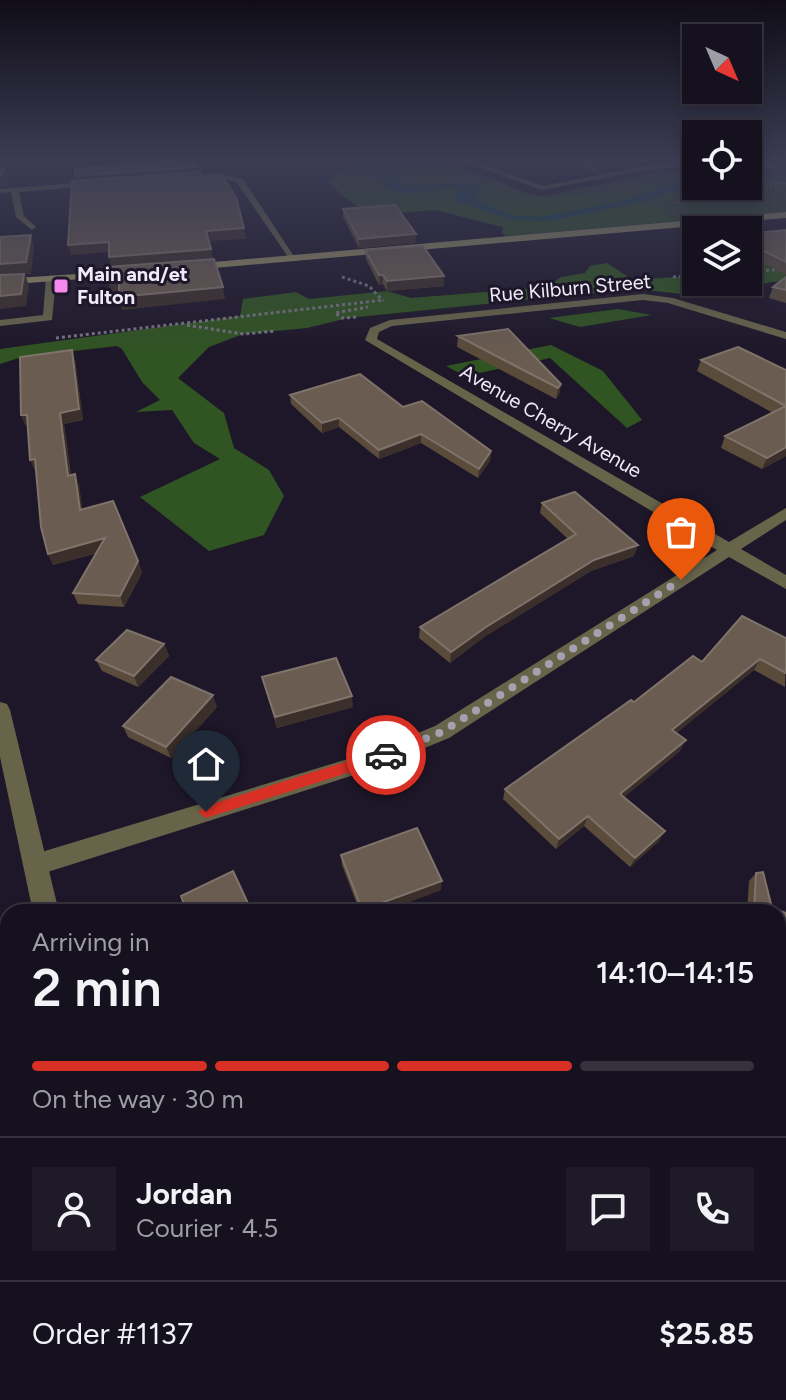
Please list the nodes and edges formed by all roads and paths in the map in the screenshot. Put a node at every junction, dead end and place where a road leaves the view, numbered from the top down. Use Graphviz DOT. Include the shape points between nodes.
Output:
graph roads {
  1 [pos="28,223"];
  2 [pos="269,223"];
  3 [pos="693,223"];
  4 [pos="32,227"];
  5 [pos="294,259"];
  6 [pos="184,268"];
  7 [pos="786,269"];
  8 [pos="154,270"];
  9 [pos="762,271"];
  10 [pos="334,275"];
  11 [pos="682,276"];
  12 [pos="51,278"];
  13 [pos="662,278"];
  14 [pos="0,282"];
  15 [pos="397,299"];
  16 [pos="383,300"];
  17 [pos="0,323"];
  18 [pos="178,323"];
  19 [pos="276,331"];
  20 [pos="786,336"];
  21 [pos="45,340"];
  22 [pos="377,346"];
  23 [pos="786,513"];
  24 [pos="728,549"];
  25 [pos="786,583"];
  26 [pos="0,710"];
  27 [pos="35,865"];
  28 [pos="44,904"];
  1 -- 4 [label="street"];
  2 -- 5 [label="street"];
  3 -- 5 [label="main road"];
  5 -- 6 [label="main road"];
  7 -- 9 [label="path"];
  8 -- 12 [label="main road"];
  10 -- 16 [label="path" via="369,286"];
  11 -- 13 [label="path"];
  12 -- 14 [label="main road"];
  12 -- 17 [label="street" via="48,318"];
  15 -- 16 [label="path"];
  16 -- 18 [label="path"];
  18 -- 19 [label="path" via="243,334"];
  18 -- 21 [label="path"];
  20 -- 22 [label="street, Rue Kilburn Street" via="643,297 390,323 371,333"];
  22 -- 24 [label="street, Avenue Cherry Avenue"];
  23 -- 24 [label="street"];
  24 -- 25 [label="street, Avenue Cherry Avenue"];
  24 -- 27 [label="street" via="442,732 376,759"];
  26 -- 27 [label="street"];
  27 -- 28 [label="street"];
}
